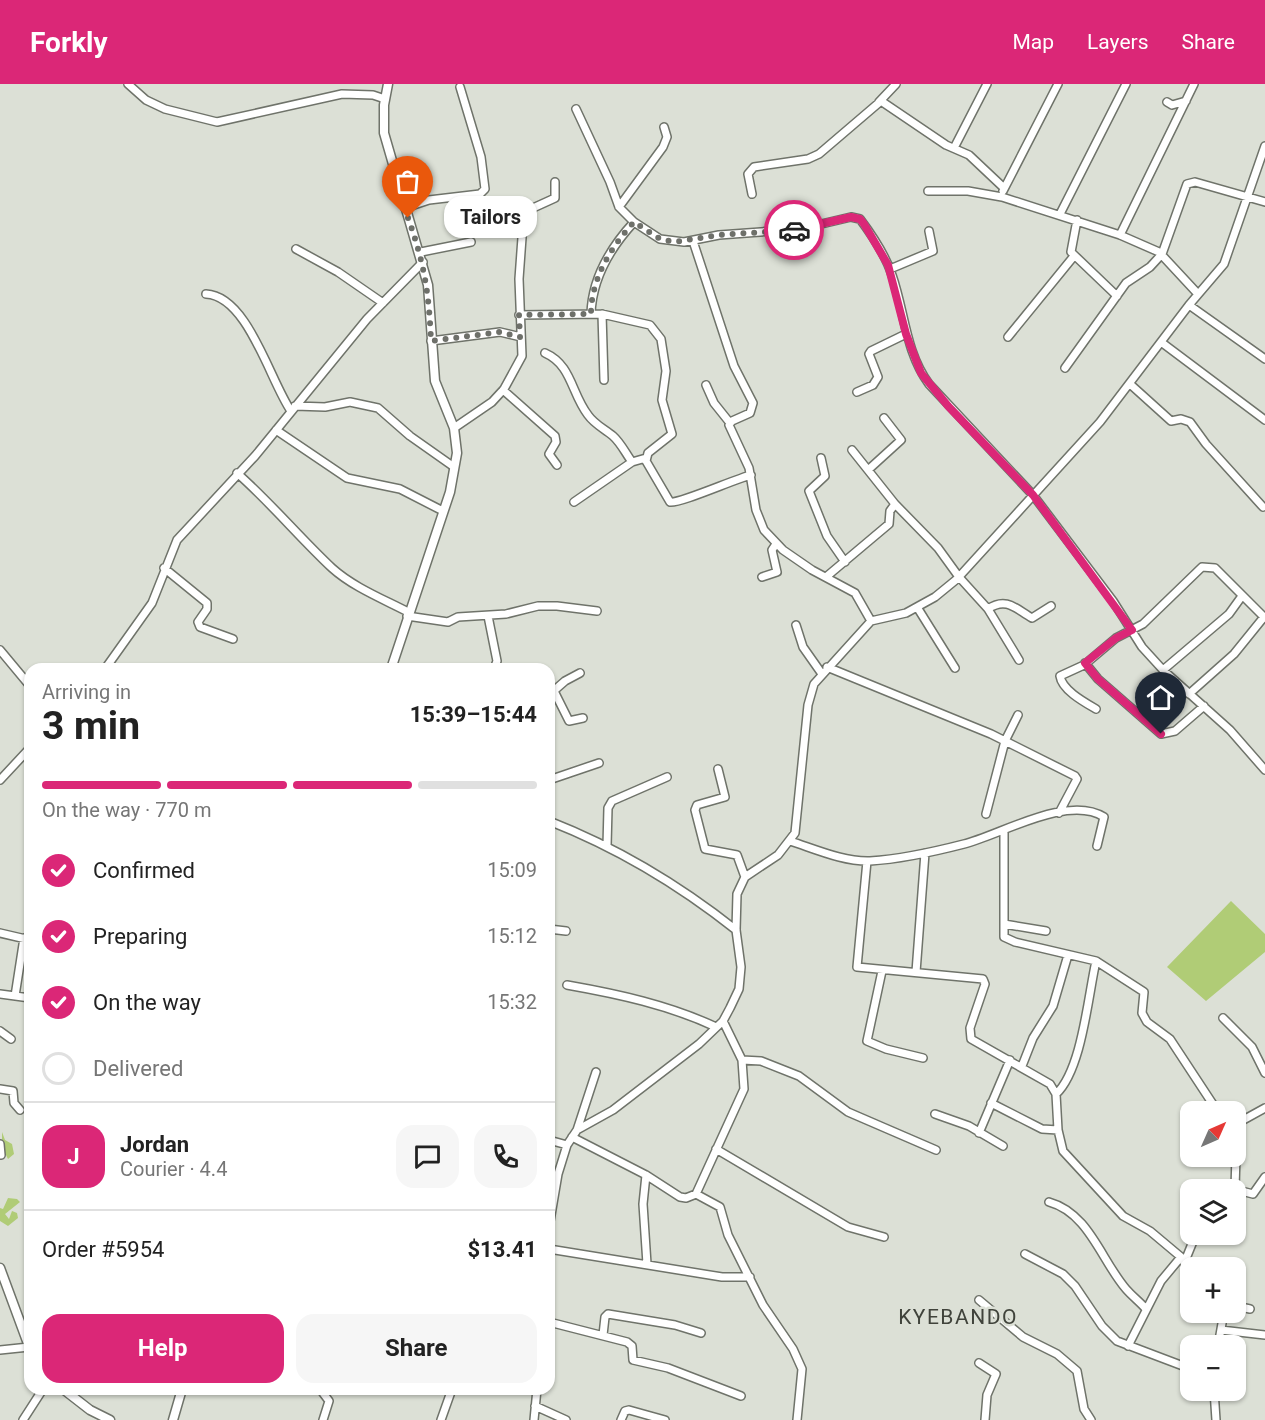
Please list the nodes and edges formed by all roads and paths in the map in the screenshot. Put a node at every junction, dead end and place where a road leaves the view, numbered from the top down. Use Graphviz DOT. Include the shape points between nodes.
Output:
graph roads {
  1 [pos="128,84"];
  2 [pos="388,84"];
  3 [pos="896,84"];
  4 [pos="987,84"];
  5 [pos="1058,84"];
  6 [pos="1126,84"];
  7 [pos="1194,84"];
  8 [pos="460,87"];
  9 [pos="385,99"];
  10 [pos="1186,101"];
  11 [pos="879,102"];
  12 [pos="1167,102"];
  13 [pos="576,109"];
  14 [pos="664,127"];
  15 [pos="1265,146"];
  16 [pos="954,148"];
  17 [pos="555,182"];
  18 [pos="1004,188"];
  19 [pos="928,191"];
  20 [pos="752,194"];
  21 [pos="1002,197"];
  22 [pos="1248,197"];
  23 [pos="1265,202"];
  24 [pos="619,207"];
  25 [pos="405,208"];
  26 [pos="1060,214"];
  27 [pos="1077,220"];
  28 [pos="634,222"];
  29 [pos="929,231"];
  30 [pos="1120,235"];
  31 [pos="693,241"];
  32 [pos="471,242"];
  33 [pos="296,249"];
  34 [pos="420,252"];
  35 [pos="1162,254"];
  36 [pos="1074,256"];
  37 [pos="423,262"];
  38 [pos="890,268"];
  39 [pos="206,294"];
  40 [pos="1198,294"];
  41 [pos="1117,296"];
  42 [pos="383,303"];
  43 [pos="1189,305"];
  44 [pos="591,314"];
  45 [pos="519,315"];
  46 [pos="602,315"];
  47 [pos="906,334"];
  48 [pos="520,337"];
  49 [pos="1008,337"];
  50 [pos="431,341"];
  51 [pos="1161,342"];
  52 [pos="545,353"];
  53 [pos="1265,359"];
  54 [pos="1065,368"];
  55 [pos="604,380"];
  56 [pos="1130,384"];
  57 [pos="706,385"];
  58 [pos="503,390"];
  59 [pos="857,392"];
  60 [pos="293,408"];
  61 [pos="884,418"];
  62 [pos="1265,420"];
  63 [pos="730,423"];
  64 [pos="454,429"];
  65 [pos="276,430"];
  66 [pos="852,450"];
  67 [pos="646,458"];
  68 [pos="821,458"];
  69 [pos="632,462"];
  70 [pos="557,465"];
  71 [pos="454,467"];
  72 [pos="868,470"];
  73 [pos="237,473"];
  74 [pos="751,475"];
  75 [pos="1033,495"];
  76 [pos="574,502"];
  77 [pos="895,504"];
  78 [pos="1263,507"];
  79 [pos="443,511"];
  80 [pos="776,544"];
  81 [pos="845,562"];
  82 [pos="164,568"];
  83 [pos="762,577"];
  84 [pos="826,577"];
  85 [pos="959,578"];
  86 [pos="1242,596"];
  87 [pos="1051,606"];
  88 [pos="916,607"];
  89 [pos="988,609"];
  90 [pos="597,611"];
  91 [pos="408,614"];
  92 [pos="488,616"];
  93 [pos="1265,617"];
  94 [pos="871,621"];
  95 [pos="796,626"];
  96 [pos="1132,630"];
  97 [pos="233,639"];
  98 [pos="0,650"];
  99 [pos="1019,660"];
  100 [pos="109,663"];
  101 [pos="393,663"];
  102 [pos="496,663"];
  103 [pos="1085,663"];
  104 [pos="955,668"];
  105 [pos="825,670"];
  106 [pos="1163,670"];
  107 [pos="580,674"];
  108 [pos="24,679"];
  109 [pos="555,690"];
  110 [pos="1189,694"];
  111 [pos="555,699"];
  112 [pos="1204,706"];
  113 [pos="1096,709"];
  114 [pos="1018,715"];
  115 [pos="583,718"];
  116 [pos="1005,741"];
  117 [pos="24,754"];
  118 [pos="599,763"];
  119 [pos="718,769"];
  120 [pos="1265,770"];
  121 [pos="667,777"];
  122 [pos="555,778"];
  123 [pos="0,780"];
  124 [pos="1059,813"];
  125 [pos="987,814"];
  126 [pos="555,824"];
  127 [pos="1004,831"];
  128 [pos="790,841"];
  129 [pos="607,846"];
  130 [pos="1097,846"];
  131 [pos="925,853"];
  132 [pos="867,861"];
  133 [pos="745,877"];
  134 [pos="1004,924"];
  135 [pos="555,930"];
  136 [pos="736,930"];
  137 [pos="566,931"];
  138 [pos="1046,931"];
  139 [pos="0,933"];
  140 [pos="24,938"];
  141 [pos="24,953"];
  142 [pos="1068,955"];
  143 [pos="1096,961"];
  144 [pos="882,971"];
  145 [pos="916,972"];
  146 [pos="567,985"];
  147 [pos="0,994"];
  148 [pos="15,996"];
  149 [pos="24,997"];
  150 [pos="1223,1018"];
  151 [pos="723,1021"];
  152 [pos="716,1027"];
  153 [pos="0,1031"];
  154 [pos="10,1039"];
  155 [pos="923,1058"];
  156 [pos="742,1060"];
  157 [pos="1010,1060"];
  158 [pos="1022,1066"];
  159 [pos="596,1072"];
  160 [pos="1265,1073"];
  161 [pos="0,1089"];
  162 [pos="1056,1094"];
  163 [pos="1211,1101"];
  164 [pos="991,1103"];
  165 [pos="1265,1108"];
  166 [pos="20,1110"];
  167 [pos="935,1114"];
  168 [pos="1246,1118"];
  169 [pos="577,1130"];
  170 [pos="1058,1130"];
  171 [pos="979,1133"];
  172 [pos="572,1137"];
  173 [pos="555,1142"];
  174 [pos="0,1144"];
  175 [pos="567,1145"];
  176 [pos="1003,1146"];
  177 [pos="716,1149"];
  178 [pos="936,1150"];
  179 [pos="1,1155"];
  180 [pos="646,1175"];
  181 [pos="1265,1177"];
  182 [pos="555,1192"];
  183 [pos="1246,1192"];
  184 [pos="696,1194"];
  185 [pos="1049,1202"];
  186 [pos="884,1237"];
  187 [pos="555,1250"];
  188 [pos="1026,1254"];
  189 [pos="1181,1257"];
  190 [pos="1180,1262"];
  191 [pos="646,1264"];
  192 [pos="1,1272"];
  193 [pos="750,1277"];
  194 [pos="979,1300"];
  195 [pos="1246,1308"];
  196 [pos="1146,1309"];
  197 [pos="1250,1309"];
  198 [pos="555,1323"];
  199 [pos="1222,1323"];
  200 [pos="1221,1330"];
  201 [pos="701,1333"];
  202 [pos="24,1334"];
  203 [pos="603,1335"];
  204 [pos="1220,1335"];
  205 [pos="1265,1335"];
  206 [pos="1128,1346"];
  207 [pos="24,1348"];
  208 [pos="0,1350"];
  209 [pos="979,1363"];
  210 [pos="1180,1365"];
  211 [pos="39,1395"];
  212 [pos="71,1395"];
  213 [pos="180,1395"];
  214 [pos="324,1395"];
  215 [pos="450,1395"];
  216 [pos="536,1395"];
  217 [pos="741,1396"];
  218 [pos="1215,1401"];
  219 [pos="535,1406"];
  220 [pos="444,1419"];
  221 [pos="23,1420"];
  222 [pos="110,1420"];
  223 [pos="173,1420"];
  224 [pos="323,1420"];
  225 [pos="534,1420"];
  226 [pos="566,1420"];
  227 [pos="621,1420"];
  228 [pos="665,1420"];
  229 [pos="797,1420"];
  230 [pos="986,1420"];
  231 [pos="1090,1420"];
  232 [pos="1216,1420"];
  1 -- 9 [label="street" via="146,100 165,109 218,122 342,94 373,94"];
  2 -- 9 [label="street"];
  3 -- 11 [label="street"];
  4 -- 16 [label="street"];
  5 -- 18 [label="street"];
  6 -- 26 [label="street"];
  7 -- 10 [label="street"];
  8 -- 25 [label="street" via="484,171 484,191"];
  9 -- 25 [label="street" via="384,133"];
  10 -- 12 [label="street" via="1172,105"];
  10 -- 30 [label="street"];
  11 -- 16 [label="street" via="886,102"];
  11 -- 20 [label="street" via="819,154 754,167 748,174"];
  13 -- 24 [label="street"];
  14 -- 24 [label="street" via="667,137 663,147"];
  15 -- 22 [label="street"];
  16 -- 18 [label="street" via="969,155"];
  17 -- 45 [label="street" via="555,198 533,208 523,224"];
  18 -- 21 [label="street"];
  19 -- 21 [label="street" via="968,191"];
  21 -- 26 [label="street"];
  22 -- 23 [label="street"];
  22 -- 35 [label="street" via="1190,182"];
  22 -- 40 [label="street" via="1227,259"];
  24 -- 28 [label="street"];
  25 -- 34 [label="street"];
  26 -- 27 [label="street"];
  27 -- 30 [label="street"];
  27 -- 36 [label="street" via="1070,249"];
  28 -- 31 [label="street" via="660,239"];
  28 -- 44 [label="street" via="610,251 591,300"];
  29 -- 38 [label="street" via="933,251"];
  30 -- 35 [label="street"];
  31 -- 38 [label="street" via="719,235 800,229 856,217"];
  31 -- 63 [label="street" via="734,366 753,404 750,412"];
  32 -- 34 [label="street"];
  33 -- 42 [label="street"];
  34 -- 37 [label="street"];
  35 -- 40 [label="street"];
  35 -- 41 [label="street" via="1126,283"];
  36 -- 41 [label="street"];
  36 -- 49 [label="street"];
  37 -- 42 [label="street"];
  37 -- 50 [label="street"];
  38 -- 47 [label="street"];
  39 -- 60 [label="street" via="222,299 249,327 277,389"];
  40 -- 43 [label="street"];
  41 -- 54 [label="street"];
  42 -- 60 [label="street"];
  43 -- 51 [label="street"];
  43 -- 53 [label="street"];
  44 -- 45 [label="street"];
  44 -- 46 [label="street"];
  45 -- 48 [label="street"];
  46 -- 55 [label="street"];
  46 -- 67 [label="street" via="650,325 661,339 666,370 662,400 672,434"];
  47 -- 59 [label="street" via="871,351 878,377 873,385"];
  47 -- 75 [label="street" via="929,384"];
  48 -- 50 [label="street" via="500,332"];
  48 -- 58 [label="street" via="522,356"];
  50 -- 64 [label="street" via="435,381"];
  51 -- 56 [label="street"];
  51 -- 62 [label="street"];
  52 -- 69 [label="street" via="556,358 566,370 572,390 587,414 615,438"];
  56 -- 75 [label="street"];
  56 -- 78 [label="street" via="1171,421 1190,422"];
  57 -- 63 [label="street"];
  58 -- 64 [label="street"];
  58 -- 70 [label="street" via="555,436 549,454"];
  60 -- 65 [label="street"];
  60 -- 71 [label="street" via="350,402 378,408"];
  61 -- 72 [label="street" via="901,440"];
  63 -- 74 [label="street"];
  64 -- 71 [label="street"];
  65 -- 73 [label="street"];
  65 -- 79 [label="street" via="347,478 400,489"];
  66 -- 72 [label="street"];
  67 -- 69 [label="street"];
  67 -- 74 [label="street" via="649,471 666,499 675,503"];
  68 -- 81 [label="street" via="825,476 809,491 827,536"];
  69 -- 76 [label="street"];
  71 -- 79 [label="street"];
  72 -- 77 [label="street"];
  73 -- 82 [label="street" via="177,540"];
  73 -- 91 [label="street" via="333,568"];
  74 -- 80 [label="street" via="760,520"];
  75 -- 85 [label="street"];
  75 -- 96 [label="street"];
  77 -- 81 [label="street" via="889,524"];
  77 -- 85 [label="street" via="938,548"];
  79 -- 91 [label="street"];
  80 -- 83 [label="street" via="772,550 777,572"];
  80 -- 84 [label="street"];
  81 -- 84 [label="street"];
  82 -- 97 [label="street" via="207,603 198,622 200,627"];
  82 -- 100 [label="street" via="152,603"];
  84 -- 94 [label="street" via="855,592"];
  85 -- 88 [label="street"];
  85 -- 89 [label="street"];
  86 -- 93 [label="street"];
  86 -- 96 [label="street" via="1215,568 1205,566"];
  86 -- 106 [label="street" via="1229,614"];
  87 -- 89 [label="street" via="1032,618 1011,604"];
  88 -- 94 [label="street"];
  88 -- 104 [label="street"];
  89 -- 99 [label="street"];
  90 -- 92 [label="street" via="548,606"];
  91 -- 92 [label="street" via="448,622 458,617"];
  91 -- 101 [label="street"];
  92 -- 102 [label="street"];
  93 -- 110 [label="street" via="1234,654"];
  94 -- 105 [label="street"];
  95 -- 105 [label="street" via="803,647"];
  96 -- 103 [label="street"];
  96 -- 106 [label="street"];
  98 -- 108 [label="street"];
  103 -- 112 [label="street" via="1161,734 1175,731"];
  103 -- 113 [label="street" via="1059,678 1080,700"];
  105 -- 116 [label="street"];
  105 -- 128 [label="street" via="808,697 796,823"];
  106 -- 110 [label="street"];
  107 -- 109 [label="street"];
  110 -- 112 [label="street"];
  111 -- 115 [label="street" via="569,721"];
  112 -- 120 [label="street"];
  114 -- 116 [label="street"];
  116 -- 124 [label="street" via="1076,777"];
  116 -- 125 [label="street"];
  117 -- 123 [label="street"];
  118 -- 122 [label="street"];
  119 -- 133 [label="street" via="725,797 697,805 697,824 705,849 737,855"];
  121 -- 129 [label="street" via="612,801 608,808"];
  124 -- 127 [label="street" via="1034,816"];
  124 -- 130 [label="street" via="1088,811 1104,816"];
  126 -- 129 [label="street"];
  127 -- 131 [label="street"];
  127 -- 134 [label="street"];
  128 -- 132 [label="street"];
  128 -- 133 [label="street" via="778,855"];
  129 -- 136 [label="street" via="679,887"];
  131 -- 132 [label="street"];
  131 -- 145 [label="street"];
  132 -- 144 [label="street" via="857,964 861,969"];
  133 -- 136 [label="street" via="737,894"];
  134 -- 138 [label="street"];
  134 -- 142 [label="street" via="1004,937 1008,940"];
  135 -- 137 [label="street"];
  136 -- 151 [label="street" via="741,981"];
  139 -- 140 [label="street"];
  141 -- 148 [label="street"];
  142 -- 143 [label="street"];
  142 -- 158 [label="street" via="1053,1006 1033,1038"];
  143 -- 162 [label="street" via="1078,1049 1064,1085"];
  143 -- 163 [label="street" via="1144,992 1142,1013 1147,1022 1170,1039"];
  144 -- 145 [label="street"];
  144 -- 155 [label="street" via="867,1041"];
  145 -- 157 [label="street" via="984,979 970,1036"];
  146 -- 152 [label="street" via="639,1000 691,1015"];
  147 -- 148 [label="street"];
  148 -- 149 [label="street"];
  150 -- 160 [label="street" via="1252,1047"];
  151 -- 152 [label="street"];
  151 -- 156 [label="street"];
  152 -- 169 [label="street" via="613,1110"];
  153 -- 154 [label="street"];
  156 -- 177 [label="street" via="744,1089"];
  156 -- 178 [label="street" via="761,1061 800,1076 848,1112"];
  157 -- 158 [label="street"];
  157 -- 164 [label="street"];
  158 -- 162 [label="street" via="1046,1080"];
  159 -- 169 [label="street"];
  161 -- 166 [label="street" via="13,1091 14,1103"];
  162 -- 170 [label="street"];
  164 -- 170 [label="street" via="1042,1129"];
  164 -- 171 [label="street"];
  165 -- 168 [label="street"];
  167 -- 171 [label="street"];
  169 -- 172 [label="street"];
  170 -- 189 [label="street" via="1062,1151 1106,1200"];
  171 -- 176 [label="street"];
  172 -- 175 [label="street"];
  172 -- 180 [label="street"];
  173 -- 175 [label="street"];
  174 -- 179 [label="street"];
  175 -- 182 [label="street"];
  177 -- 184 [label="street"];
  177 -- 186 [label="street" via="849,1227"];
  180 -- 184 [label="street" via="680,1197"];
  180 -- 191 [label="street"];
  181 -- 183 [label="street" via="1253,1194"];
  184 -- 193 [label="street" via="720,1207 728,1235"];
  185 -- 196 [label="street" via="1059,1205 1085,1228 1125,1289"];
  187 -- 191 [label="street"];
  188 -- 206 [label="street" via="1063,1275 1084,1295 1109,1334"];
  190 -- 196 [label="street" via="1161,1281"];
  191 -- 193 [label="street" via="722,1277"];
  192 -- 202 [label="street"];
  193 -- 229 [label="street" via="802,1369"];
  194 -- 231 [label="street" via="1023,1337 1057,1354 1077,1371"];
  195 -- 197 [label="street"];
  196 -- 206 [label="street"];
  198 -- 203 [label="street"];
  199 -- 200 [label="street"];
  200 -- 204 [label="street"];
  200 -- 205 [label="street"];
  201 -- 203 [label="street" via="608,1314"];
  203 -- 217 [label="street" via="630,1343 633,1360 668,1368"];
  206 -- 210 [label="street"];
  207 -- 208 [label="street"];
  209 -- 230 [label="street" via="996,1374 987,1395"];
  211 -- 221 [label="street"];
  212 -- 222 [label="street"];
  213 -- 223 [label="street"];
  214 -- 224 [label="street" via="329,1401"];
  215 -- 220 [label="street"];
  216 -- 219 [label="street"];
  218 -- 232 [label="street"];
  219 -- 225 [label="street"];
  219 -- 226 [label="street"];
  227 -- 228 [label="street" via="629,1410"];
}
